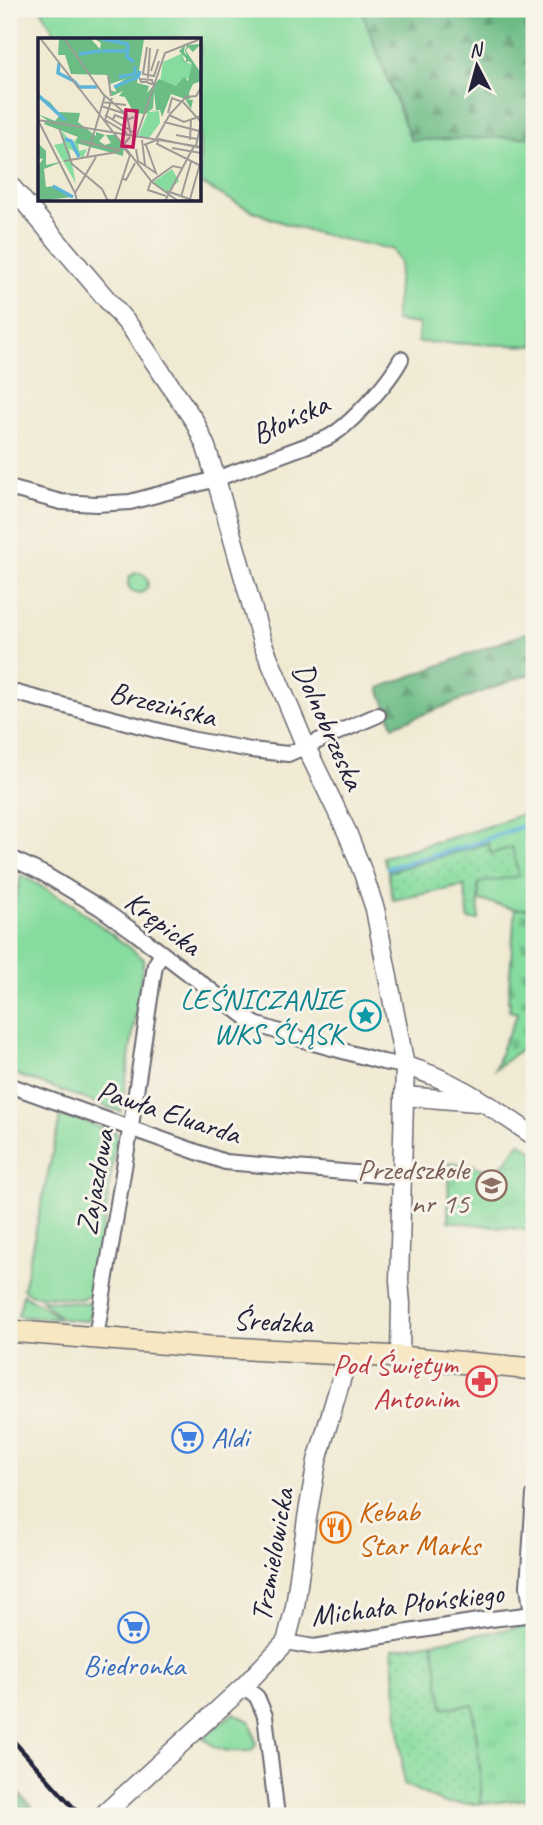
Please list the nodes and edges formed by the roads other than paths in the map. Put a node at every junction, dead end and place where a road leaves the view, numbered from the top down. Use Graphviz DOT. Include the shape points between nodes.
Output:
graph roads {
  1 [pos="11,191"];
  2 [pos="401,359"];
  3 [pos="216,479"];
  4 [pos="9,488"];
  5 [pos="9,691"];
  6 [pos="378,715"];
  7 [pos="306,747"];
  8 [pos="9,857"];
  9 [pos="162,954"];
  10 [pos="405,1066"];
  11 [pos="9,1085"];
  12 [pos="404,1096"];
  13 [pos="484,1102"];
  14 [pos="131,1129"];
  15 [pos="534,1136"];
  16 [pos="402,1177"];
  17 [pos="9,1331"];
  18 [pos="96,1338"];
  19 [pos="345,1354"];
  20 [pos="400,1356"];
  21 [pos="534,1369"];
  22 [pos="534,1494"];
  23 [pos="533,1614"];
  24 [pos="286,1642"];
  25 [pos="244,1686"];
  26 [pos="102,1816"];
  27 [pos="277,1816"];
  1 -- 3 [label="street, Dolnobrzeska" via="124,320 167,378 199,430"];
  2 -- 3 [label="street, Błońska" via="344,428"];
  3 -- 4 [label="street, Błońska" via="130,502 96,504 55,501"];
  3 -- 7 [label="street, Dolnobrzeska" via="262,642"];
  5 -- 7 [label="street, Brzezińska" via="220,745 288,754"];
  6 -- 7 [label="street, Brzezińska"];
  7 -- 10 [label="street, Dolnobrzeska" via="373,901"];
  8 -- 9 [label="street, Krępicka" via="67,887"];
  9 -- 10 [label="street, Krępicka" via="255,1024"];
  9 -- 14 [label="street, Zajazdowa" via="155,965"];
  10 -- 12 [label="street, Dolnobrzeska"];
  10 -- 13 [label="street"];
  11 -- 14 [label="street, Pawła Eluarda"];
  12 -- 13 [label="street"];
  12 -- 16 [label="street, Dolnobrzeska"];
  13 -- 15 [label="street"];
  14 -- 16 [label="street, Pawła Eluarda" via="225,1162"];
  14 -- 18 [label="street, Zajazdowa"];
  16 -- 20 [label="street, Dolnobrzeska"];
  17 -- 18 [label="main road, Średzka"];
  18 -- 19 [label="main road, Średzka"];
  19 -- 20 [label="main road, Średzka"];
  19 -- 24 [label="street, Trzmielowicka" via="317,1461"];
  20 -- 21 [label="main road, Średzka"];
  22 -- 23 [label="street" via="528,1586"];
  23 -- 24 [label="street, Michała Płońskiego" via="314,1647"];
  24 -- 25 [label="street, Trzmielowicka"];
  25 -- 26 [label="street, Trzmielowicka"];
  25 -- 27 [label="street" via="257,1697 265,1716"];
}
